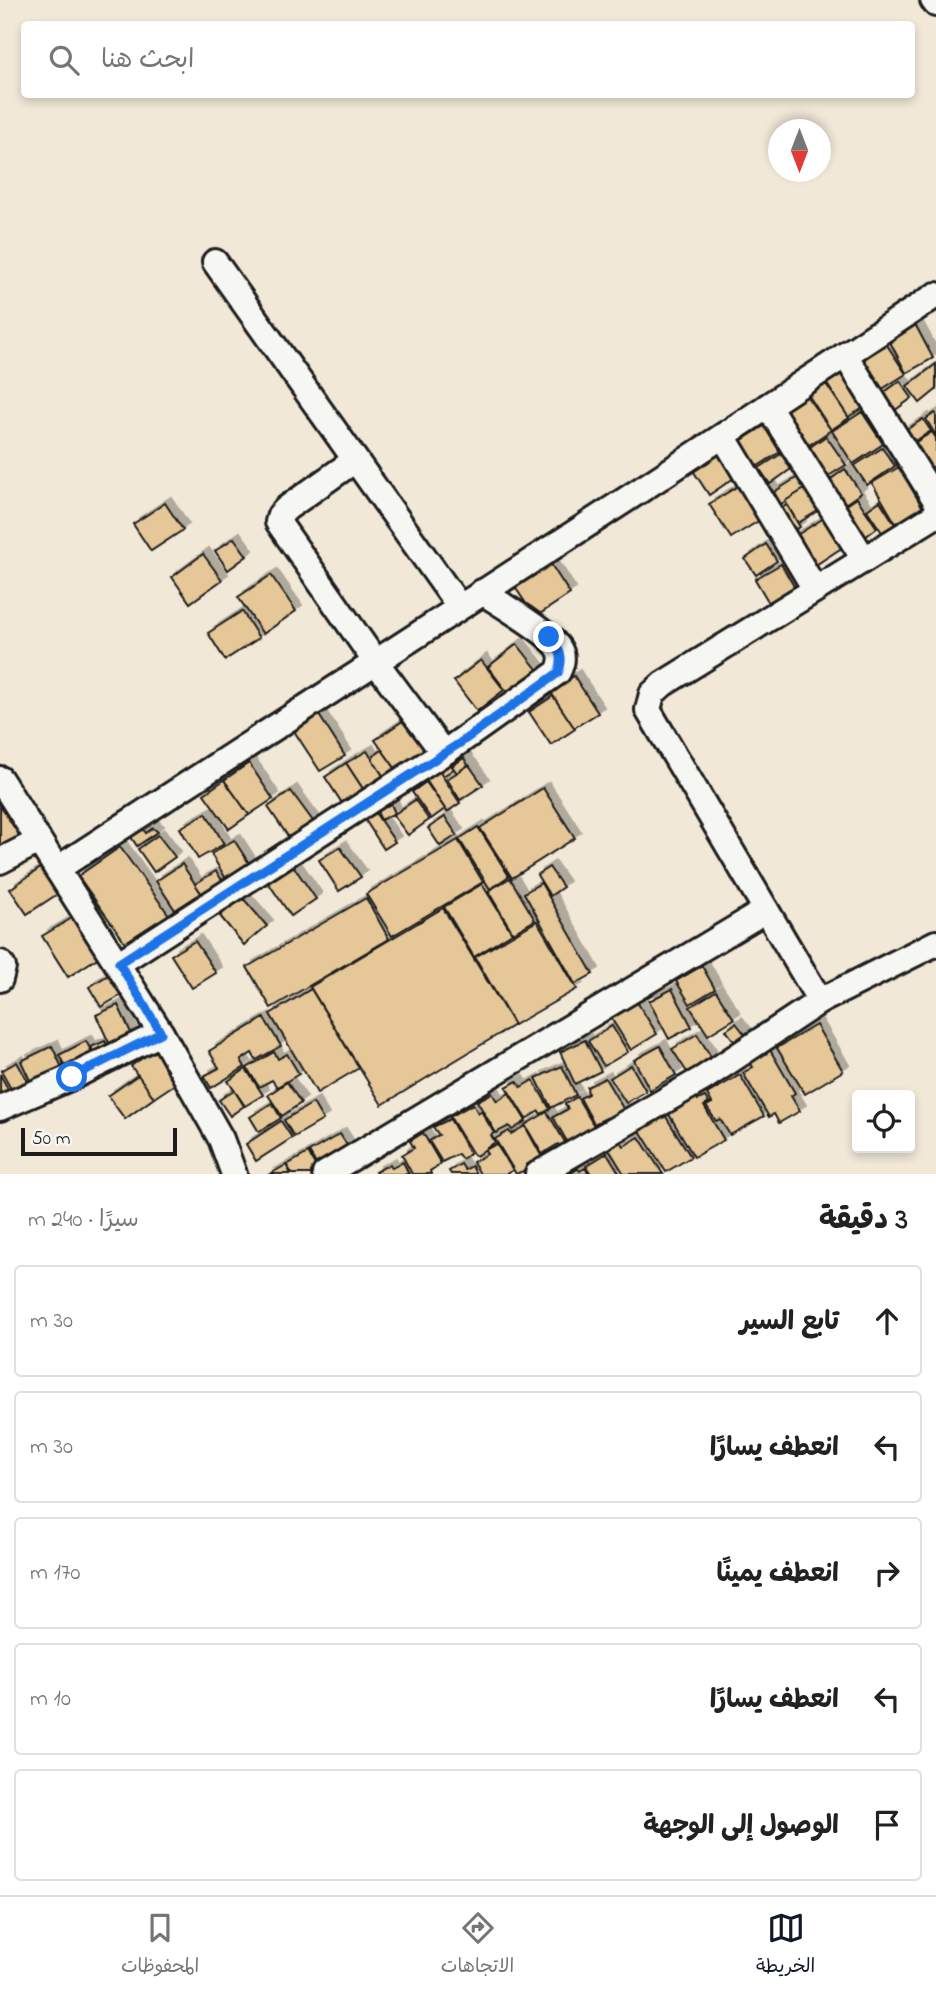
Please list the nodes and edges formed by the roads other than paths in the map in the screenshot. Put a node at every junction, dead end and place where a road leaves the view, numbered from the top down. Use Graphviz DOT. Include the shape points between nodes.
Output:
graph roads {
  1 [pos="215,262"];
  2 [pos="936,295"];
  3 [pos="845,355"];
  4 [pos="768,406"];
  5 [pos="723,436"];
  6 [pos="355,460"];
  7 [pos="936,501"];
  8 [pos="936,515"];
  9 [pos="864,559"];
  10 [pos="815,589"];
  11 [pos="482,592"];
  12 [pos="459,606"];
  13 [pos="375,661"];
  14 [pos="448,750"];
  15 [pos="0,779"];
  16 [pos="39,841"];
  17 [pos="0,862"];
  18 [pos="57,869"];
  19 [pos="766,910"];
  20 [pos="936,943"];
  21 [pos="0,963"];
  22 [pos="119,963"];
  23 [pos="0,979"];
  24 [pos="820,1002"];
  25 [pos="161,1033"];
  26 [pos="0,1108"];
  27 [pos="233,1174"];
  28 [pos="325,1174"];
  29 [pos="538,1174"];
  1 -- 6 [label="street"];
  2 -- 3 [label="street"];
  3 -- 4 [label="street"];
  3 -- 7 [label="street"];
  4 -- 5 [label="street"];
  4 -- 9 [label="street"];
  5 -- 10 [label="street"];
  5 -- 11 [label="street"];
  6 -- 12 [label="street"];
  6 -- 13 [label="street" via="287,508 278,522"];
  8 -- 9 [label="street"];
  9 -- 10 [label="street"];
  10 -- 19 [label="street" via="663,684 652,694 648,710"];
  11 -- 12 [label="street"];
  11 -- 14 [label="street" via="549,637 563,662 558,673"];
  12 -- 13 [label="street"];
  13 -- 14 [label="street" via="439,747"];
  13 -- 18 [label="street"];
  14 -- 22 [label="street"];
  15 -- 16 [label="street"];
  16 -- 17 [label="street"];
  16 -- 18 [label="street"];
  18 -- 22 [label="street"];
  19 -- 24 [label="street"];
  19 -- 28 [label="street"];
  20 -- 24 [label="street"];
  21 -- 23 [label="street"];
  22 -- 25 [label="street"];
  24 -- 29 [label="street" via="704,1078"];
  25 -- 26 [label="street"];
  25 -- 27 [label="street" via="221,1139"];
}
